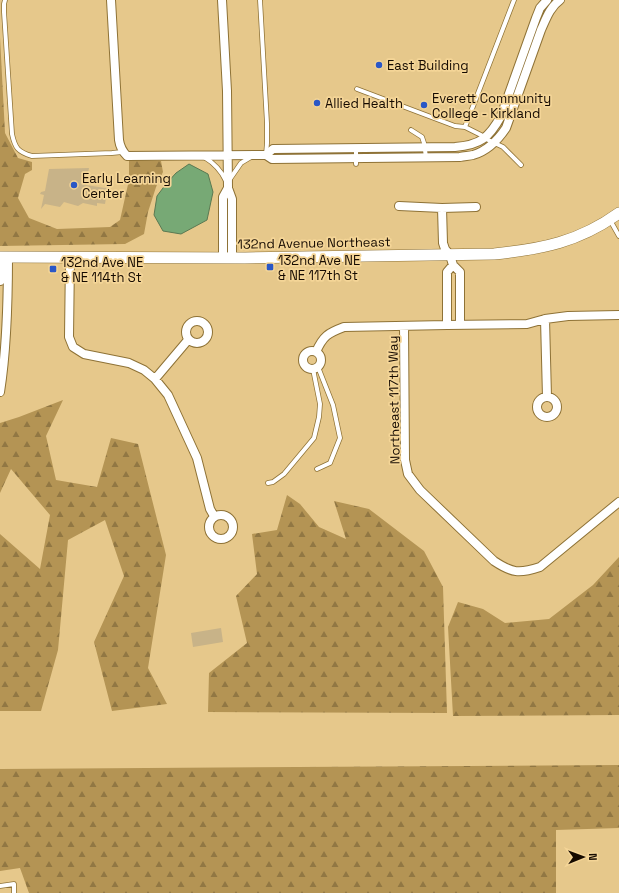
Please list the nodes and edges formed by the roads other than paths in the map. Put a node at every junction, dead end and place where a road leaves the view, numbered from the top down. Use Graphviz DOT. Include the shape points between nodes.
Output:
graph roads {
  1 [pos="5,0"];
  2 [pos="111,0"];
  3 [pos="222,0"];
  4 [pos="260,0"];
  5 [pos="514,0"];
  6 [pos="547,0"];
  7 [pos="556,1"];
  8 [pos="357,89"];
  9 [pos="465,128"];
  10 [pos="411,130"];
  11 [pos="484,138"];
  12 [pos="494,143"];
  13 [pos="356,148"];
  14 [pos="424,148"];
  15 [pos="123,152"];
  16 [pos="254,155"];
  17 [pos="266,155"];
  18 [pos="201,156"];
  19 [pos="228,156"];
  20 [pos="426,158"];
  21 [pos="356,161"];
  22 [pos="521,165"];
  23 [pos="228,186"];
  24 [pos="399,206"];
  25 [pos="476,206"];
  26 [pos="442,208"];
  27 [pos="619,213"];
  28 [pos="610,220"];
  29 [pos="619,236"];
  30 [pos="3,257"];
  31 [pos="70,257"];
  32 [pos="227,258"];
  33 [pos="452,260"];
  34 [pos="0,281"];
  35 [pos="619,315"];
  36 [pos="546,319"];
  37 [pos="447,324"];
  38 [pos="460,325"];
  39 [pos="404,326"];
  40 [pos="188,340"];
  41 [pos="316,352"];
  42 [pos="316,368"];
  43 [pos="155,379"];
  44 [pos="0,392"];
  45 [pos="547,397"];
  46 [pos="317,469"];
  47 [pos="268,483"];
  48 [pos="619,502"];
  49 [pos="214,516"];
  50 [pos="0,886"];
  51 [pos="14,893"];
  1 -- 15 [label="lane" via="12,134 17,149 32,156"];
  2 -- 15 [label="street" via="119,140"];
  3 -- 19 [label="street"];
  4 -- 17 [label="lane" via="267,123"];
  5 -- 9 [label="lane"];
  6 -- 11 [label="street" via="536,18 501,116 490,134"];
  7 -- 12 [label="street" via="541,30 506,128"];
  8 -- 9 [label="lane"];
  9 -- 11 [label="lane"];
  10 -- 14 [label="lane" via="422,136"];
  11 -- 12 [label="lane"];
  11 -- 14 [label="street" via="466,146"];
  12 -- 20 [label="street" via="473,155"];
  12 -- 22 [label="lane" via="503,147"];
  13 -- 14 [label="street"];
  13 -- 17 [label="street" via="273,149"];
  13 -- 21 [label="lane"];
  14 -- 20 [label="lane"];
  15 -- 18 [label="street" via="128,156"];
  16 -- 17 [label="street"];
  16 -- 19 [label="street"];
  16 -- 23 [label="lane" via="234,171"];
  17 -- 21 [label="street" via="272,159"];
  18 -- 19 [label="street"];
  18 -- 23 [label="lane" via="216,166"];
  19 -- 23 [label="street"];
  20 -- 21 [label="street"];
  23 -- 32 [label="street" via="232,199"];
  24 -- 26 [label="street"];
  25 -- 26 [label="street"];
  26 -- 33 [label="street" via="443,243"];
  27 -- 28 [label="street, 132nd Avenue Northeast"];
  28 -- 29 [label="lane"];
  28 -- 33 [label="street, 132nd Avenue Northeast" via="568,241 542,248"];
  30 -- 31 [label="street, 132nd Avenue Northeast"];
  30 -- 34 [label="street"];
  30 -- 44 [label="street" via="8,283"];
  31 -- 32 [label="street, 132nd Avenue Northeast"];
  31 -- 43 [label="street" via="69,337 73,347 84,354 129,363"];
  32 -- 33 [label="street, 132nd Avenue Northeast"];
  33 -- 37 [label="street" via="447,272"];
  33 -- 38 [label="street" via="460,272"];
  35 -- 36 [label="street"];
  36 -- 38 [label="street" via="528,324"];
  36 -- 45 [label="street"];
  37 -- 38 [label="street"];
  37 -- 39 [label="street"];
  39 -- 41 [label="street" via="344,327 331,332 321,341"];
  39 -- 48 [label="street, Northeast 117th Way" via="405,460 408,474 420,490 494,561 505,569 514,571 540,567"];
  40 -- 43 [label="street"];
  41 -- 42 [label="street" via="321,361"];
  41 -- 42 [label="street" via="308,352 303,360 308,369"];
  42 -- 46 [label="lane" via="333,405 340,438 330,463"];
  42 -- 47 [label="lane" via="320,404 314,438 284,474 274,482"];
  43 -- 49 [label="street" via="168,395 197,458"];
  50 -- 51 [label="lane" via="14,884"];
}
